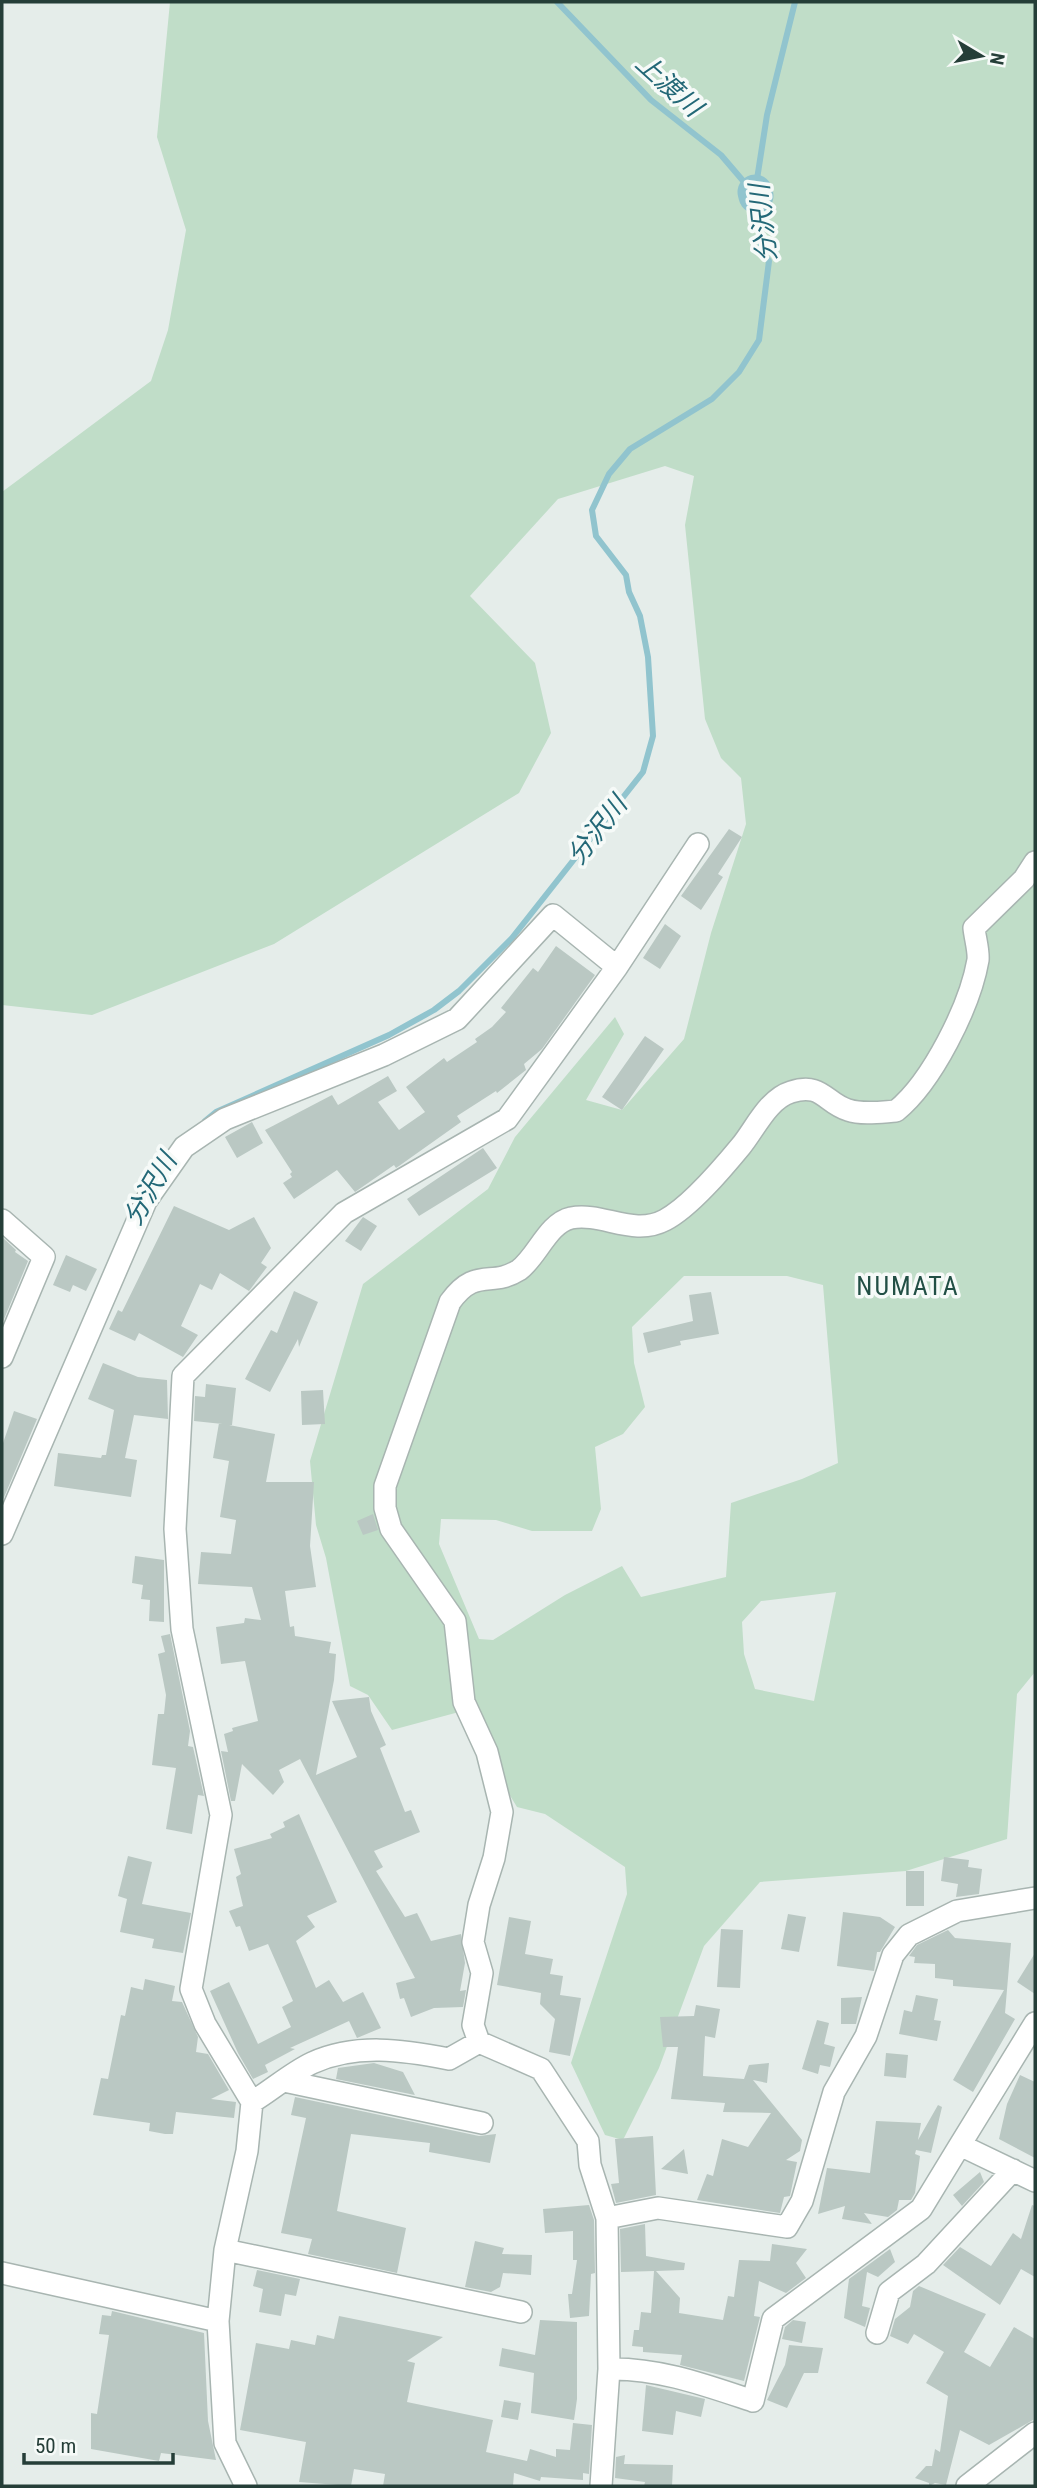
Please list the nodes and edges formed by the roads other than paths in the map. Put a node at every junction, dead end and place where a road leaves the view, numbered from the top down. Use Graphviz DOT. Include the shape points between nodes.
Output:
graph roads {
  1 [pos="698,844"];
  2 [pos="1035,862"];
  3 [pos="617,967"];
  4 [pos="2,1220"];
  5 [pos="2,1357"];
  6 [pos="2,1534"];
  7 [pos="1035,1899"];
  8 [pos="1035,2023"];
  9 [pos="479,2042"];
  10 [pos="284,2081"];
  11 [pos="252,2102"];
  12 [pos="482,2123"];
  13 [pos="960,2145"];
  14 [pos="1013,2170"];
  15 [pos="1035,2181"];
  16 [pos="607,2218"];
  17 [pos="225,2250"];
  18 [pos="2,2273"];
  19 [pos="521,2312"];
  20 [pos="218,2321"];
  21 [pos="877,2333"];
  22 [pos="609,2369"];
  23 [pos="1035,2433"];
  24 [pos="243,2485"];
  25 [pos="601,2486"];
  26 [pos="967,2486"];
  1 -- 3 [label="street"];
  2 -- 9 [label="street" via="974,928 979,957 970,991 911,1100 896,1111 847,1110 823,1092 789,1092 773,1104 681,1210 664,1221 632,1227 591,1216 567,1219 521,1269 506,1276 478,1278 460,1287 450,1301 386,1486 385,1508 391,1529 455,1620 464,1702 487,1752 502,1812 473,1942 482,1973 473,2025"];
  3 -- 6 [label="street" via="553,915 457,1019 384,1055 225,1118 184,1147 146,1201"];
  3 -- 11 [label="street" via="507,1119 344,1213 183,1376 175,1529 182,1629 220,1815 191,1989 205,2024"];
  4 -- 5 [label="street" via="44,1257"];
  7 -- 16 [label="street" via="957,1911 909,1935 893,1955 866,2036 834,2092 802,2201 787,2227 658,2208"];
  8 -- 13 [label="street"];
  9 -- 10 [label="street" via="449,2059 399,2049 342,2052 309,2064"];
  9 -- 16 [label="street" via="541,2069 588,2141 590,2165"];
  10 -- 11 [label="street"];
  10 -- 12 [label="street"];
  11 -- 17 [label="street" via="247,2151"];
  13 -- 14 [label="street"];
  13 -- 22 [label="street" via="921,2209 773,2319 752,2401 691,2380"];
  14 -- 15 [label="street"];
  14 -- 21 [label="street" via="926,2264 889,2292"];
  16 -- 22 [label="street"];
  17 -- 19 [label="street"];
  17 -- 20 [label="street"];
  18 -- 20 [label="street"];
  20 -- 24 [label="street" via="225,2443"];
  22 -- 25 [label="street"];
  23 -- 26 [label="street"];
}
